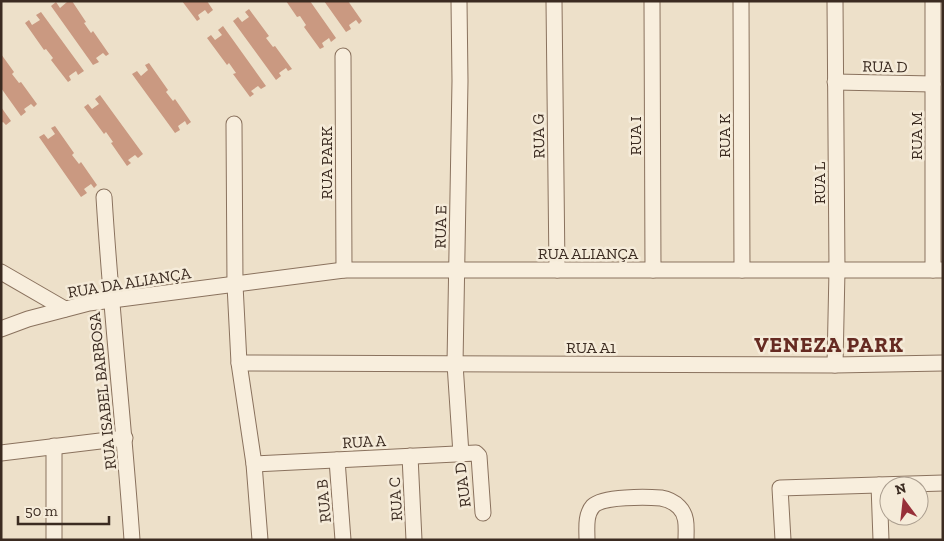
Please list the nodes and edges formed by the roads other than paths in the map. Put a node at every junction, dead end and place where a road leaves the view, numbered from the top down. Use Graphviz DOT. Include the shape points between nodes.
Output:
graph roads {
  1 [pos="459,1"];
  2 [pos="554,1"];
  3 [pos="652,1"];
  4 [pos="741,1"];
  5 [pos="835,1"];
  6 [pos="933,1"];
  7 [pos="343,56"];
  8 [pos="835,82"];
  9 [pos="933,84"];
  10 [pos="234,124"];
  11 [pos="104,197"];
  12 [pos="344,270"];
  13 [pos="456,270"];
  14 [pos="557,270"];
  15 [pos="653,270"];
  16 [pos="742,270"];
  17 [pos="837,270"];
  18 [pos="938,270"];
  19 [pos="1,272"];
  20 [pos="235,284"];
  21 [pos="110,299"];
  22 [pos="65,309"];
  23 [pos="1,329"];
  24 [pos="239,363"];
  25 [pos="943,363"];
  26 [pos="455,364"];
  27 [pos="835,365"];
  28 [pos="125,438"];
  29 [pos="54,446"];
  30 [pos="1,453"];
  31 [pos="468,453"];
  32 [pos="410,456"];
  33 [pos="337,460"];
  34 [pos="254,464"];
  35 [pos="929,483"];
  36 [pos="943,483"];
  37 [pos="879,485"];
  38 [pos="483,513"];
  39 [pos="880,526"];
  40 [pos="54,540"];
  41 [pos="132,540"];
  42 [pos="260,540"];
  43 [pos="343,540"];
  44 [pos="414,540"];
  45 [pos="587,540"];
  46 [pos="686,540"];
  47 [pos="783,540"];
  48 [pos="881,540"];
  1 -- 13 [label="street, RUA E"];
  2 -- 14 [label="street, RUA G"];
  3 -- 15 [label="street, RUA I"];
  4 -- 16 [label="street, RUA K"];
  5 -- 8 [label="street, RUA L"];
  6 -- 9 [label="street, RUA M"];
  7 -- 12 [label="street, RUA PARK"];
  8 -- 9 [label="street, RUA D"];
  8 -- 17 [label="street, RUA L"];
  9 -- 18 [label="street, RUA M"];
  10 -- 20 [label="street"];
  11 -- 21 [label="street, RUA ISABEL BARBOSA"];
  12 -- 13 [label="street, RUA ALIANÇA"];
  12 -- 20 [label="street, RUA ALIANÇA"];
  13 -- 14 [label="street, RUA ALIANÇA"];
  13 -- 26 [label="street, RUA E"];
  14 -- 15 [label="street, RUA ALIANÇA"];
  15 -- 16 [label="street, RUA ALIANÇA"];
  16 -- 17 [label="street, RUA ALIANÇA"];
  17 -- 18 [label="street, RUA ALIANÇA"];
  17 -- 27 [label="street, RUA L"];
  19 -- 22 [label="street"];
  20 -- 21 [label="street, RUA DA ALIANÇA"];
  20 -- 24 [label="street"];
  21 -- 22 [label="street, RUA DA ALIANÇA"];
  21 -- 28 [label="street, RUA ISABEL BARBOSA"];
  22 -- 23 [label="street, RUA DA ALIANÇA"];
  24 -- 26 [label="street, RUA A1"];
  24 -- 34 [label="street"];
  25 -- 27 [label="street, RUA A1"];
  26 -- 27 [label="street, RUA A1"];
  26 -- 31 [label="street, RUA E"];
  28 -- 29 [label="street"];
  28 -- 41 [label="street, RUA ISABEL BARBOSA"];
  29 -- 30 [label="street"];
  29 -- 40 [label="street"];
  31 -- 32 [label="street, RUA A"];
  31 -- 38 [label="street, RUA D" via="479,456"];
  32 -- 33 [label="street, RUA A"];
  32 -- 44 [label="street, RUA C"];
  33 -- 34 [label="street, RUA A"];
  33 -- 43 [label="street, RUA B"];
  34 -- 42 [label="street"];
  35 -- 36 [label="street"];
  37 -- 47 [label="street" via="780,488"];
  39 -- 48 [label="street"];
  45 -- 46 [label="street" via="590,511 599,502 663,498 674,503 684,514"];
}
